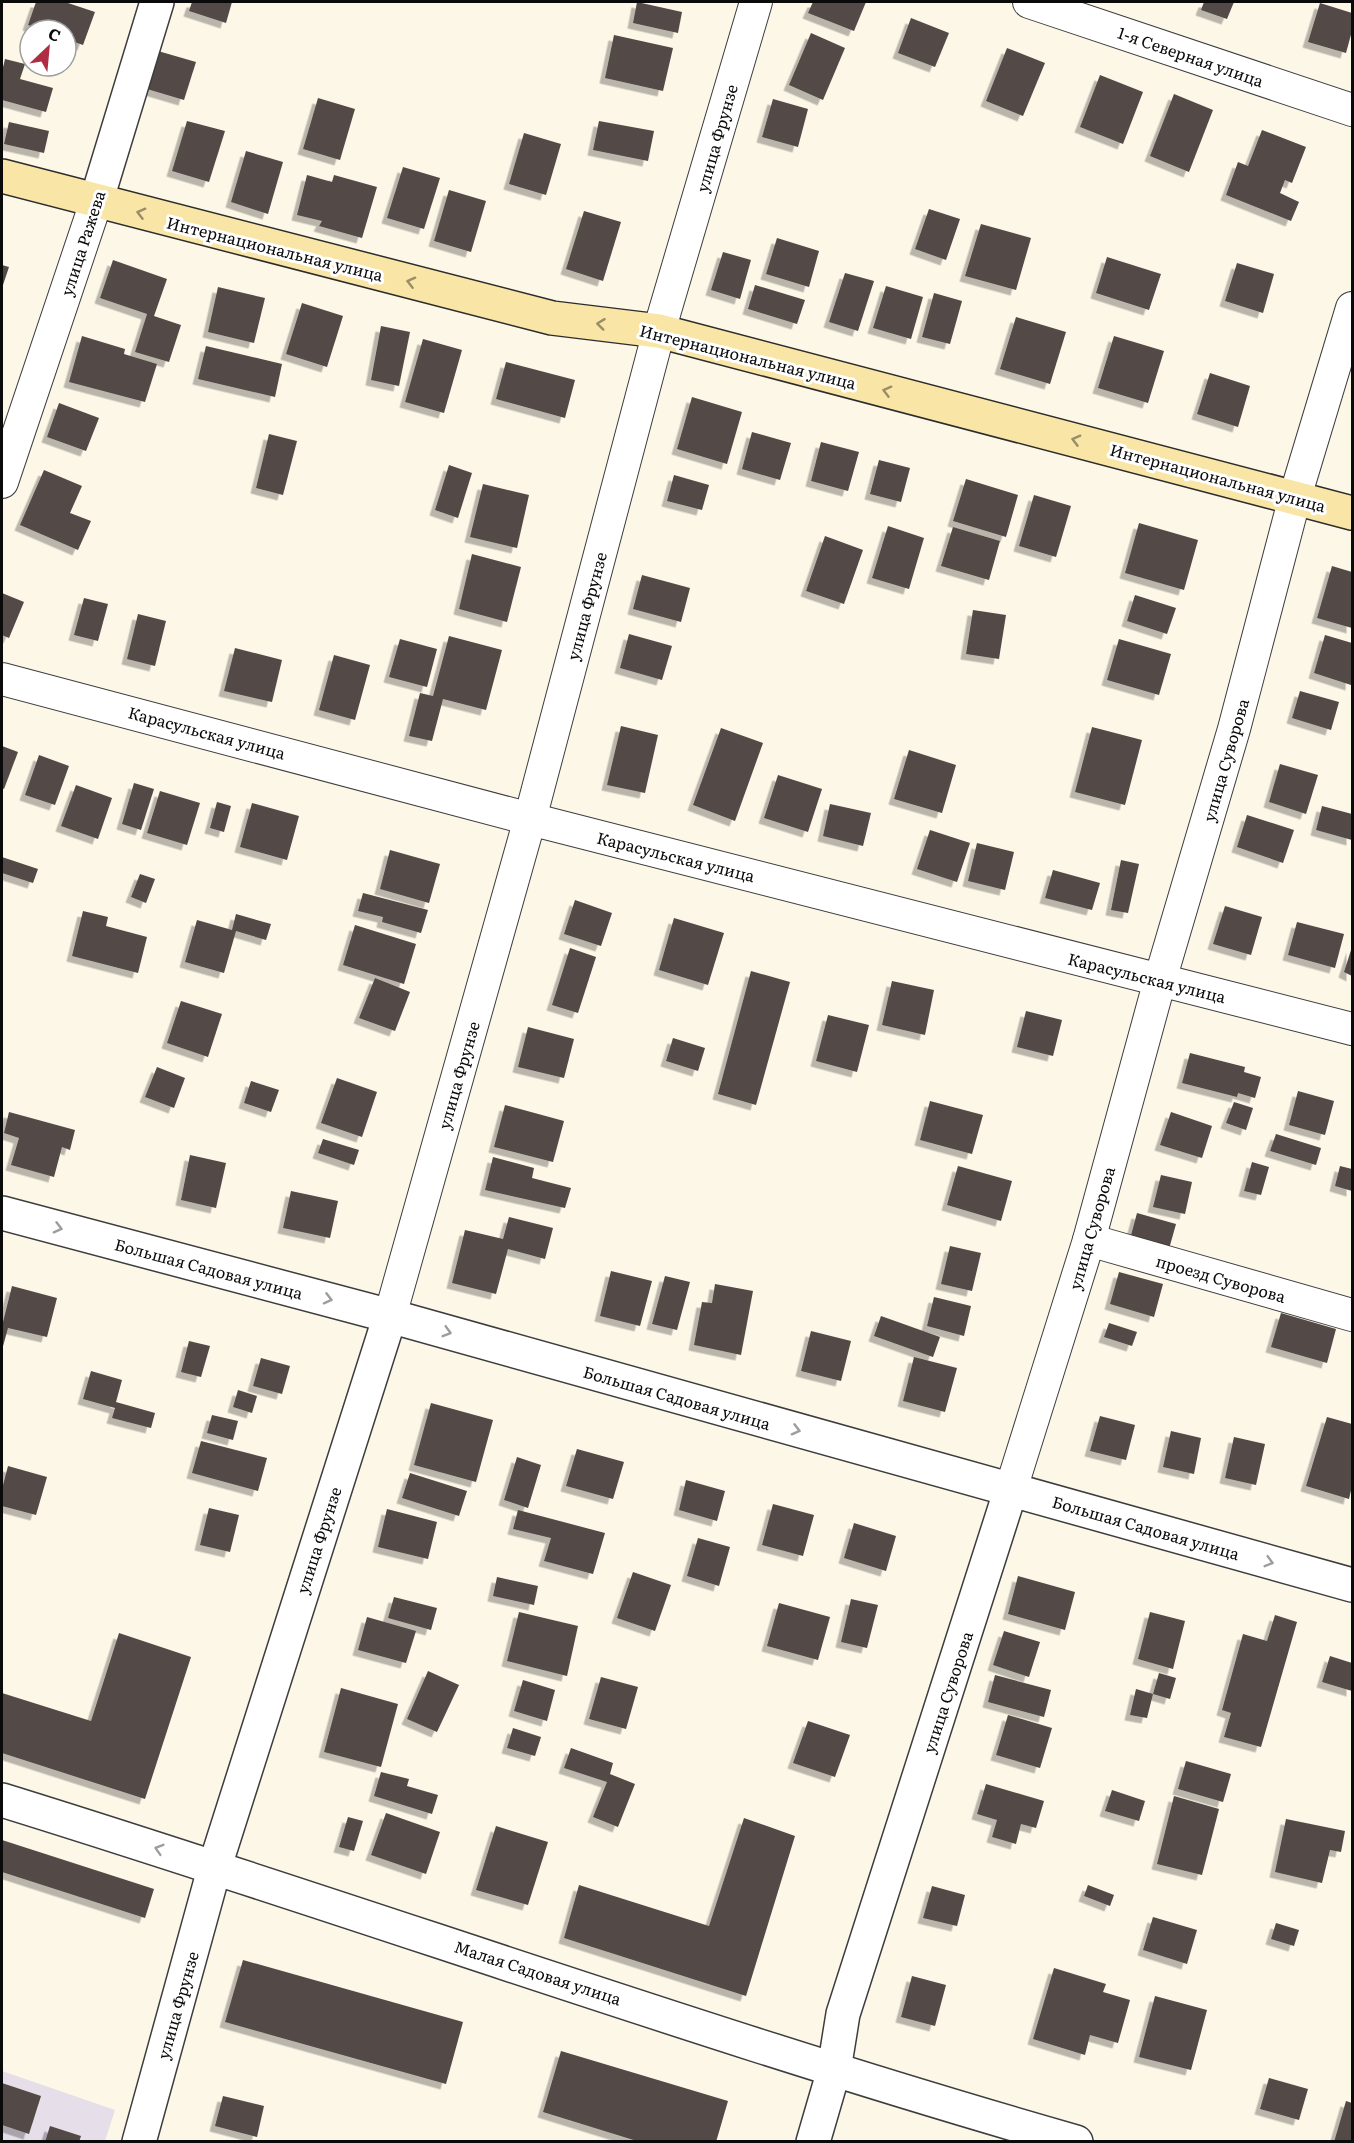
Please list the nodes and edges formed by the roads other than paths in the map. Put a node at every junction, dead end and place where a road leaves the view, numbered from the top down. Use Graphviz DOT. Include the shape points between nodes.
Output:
graph roads {
  1 [pos="157,2"];
  2 [pos="756,2"];
  3 [pos="1029,2"];
  4 [pos="1353,110"];
  5 [pos="2,176"];
  6 [pos="96,202"];
  7 [pos="1353,308"];
  8 [pos="659,332"];
  9 [pos="2,482"];
  10 [pos="1295,497"];
  11 [pos="1353,513"];
  12 [pos="2,680"];
  13 [pos="530,819"];
  14 [pos="1160,980"];
  15 [pos="1353,1029"];
  16 [pos="2,1213"];
  17 [pos="1089,1240"];
  18 [pos="1353,1315"];
  19 [pos="390,1316"];
  20 [pos="1011,1489"];
  21 [pos="1353,1585"];
  22 [pos="2,1800"];
  23 [pos="215,1866"];
  24 [pos="834,2070"];
  25 [pos="139,2142"];
  26 [pos="813,2142"];
  27 [pos="1076,2142"];
  1 -- 6 [label="street, улица Ражева"];
  2 -- 8 [label="street, улица Фрунзе"];
  3 -- 4 [label="street, 1-я Северная улица"];
  5 -- 6 [label="main road, Интернациональная улица"];
  8 -- 6 [label="main road, Интернациональная улица, one-way" via="552,318"];
  6 -- 9 [label="street, улица Ражева"];
  7 -- 10 [label="street, улица Суворова"];
  10 -- 8 [label="main road, Интернациональная улица, one-way"];
  8 -- 13 [label="street, улица Фрунзе"];
  10 -- 11 [label="main road, Интернациональная улица"];
  10 -- 14 [label="street, улица Суворова" via="1234,729"];
  12 -- 13 [label="street, Карасульская улица"];
  13 -- 14 [label="street, Карасульская улица"];
  13 -- 19 [label="street, улица Фрунзе"];
  14 -- 15 [label="street, Карасульская улица"];
  14 -- 17 [label="street, улица Суворова"];
  16 -- 19 [label="street, Большая Садовая улица, one-way"];
  17 -- 18 [label="street, проезд Суворова"];
  17 -- 20 [label="street, улица Суворова"];
  19 -- 20 [label="street, Большая Садовая улица, one-way"];
  19 -- 23 [label="street, улица Фрунзе"];
  20 -- 21 [label="street, Большая Садовая улица, one-way"];
  20 -- 24 [label="street, улица Суворова" via="843,2014"];
  23 -- 22 [label="street, Малая Садовая улица, one-way"];
  23 -- 24 [label="street, Малая Садовая улица"];
  23 -- 25 [label="street, улица Фрунзе"];
  24 -- 26 [label="street, улица Суворова"];
  24 -- 27 [label="street, Малая Садовая улица"];
}
